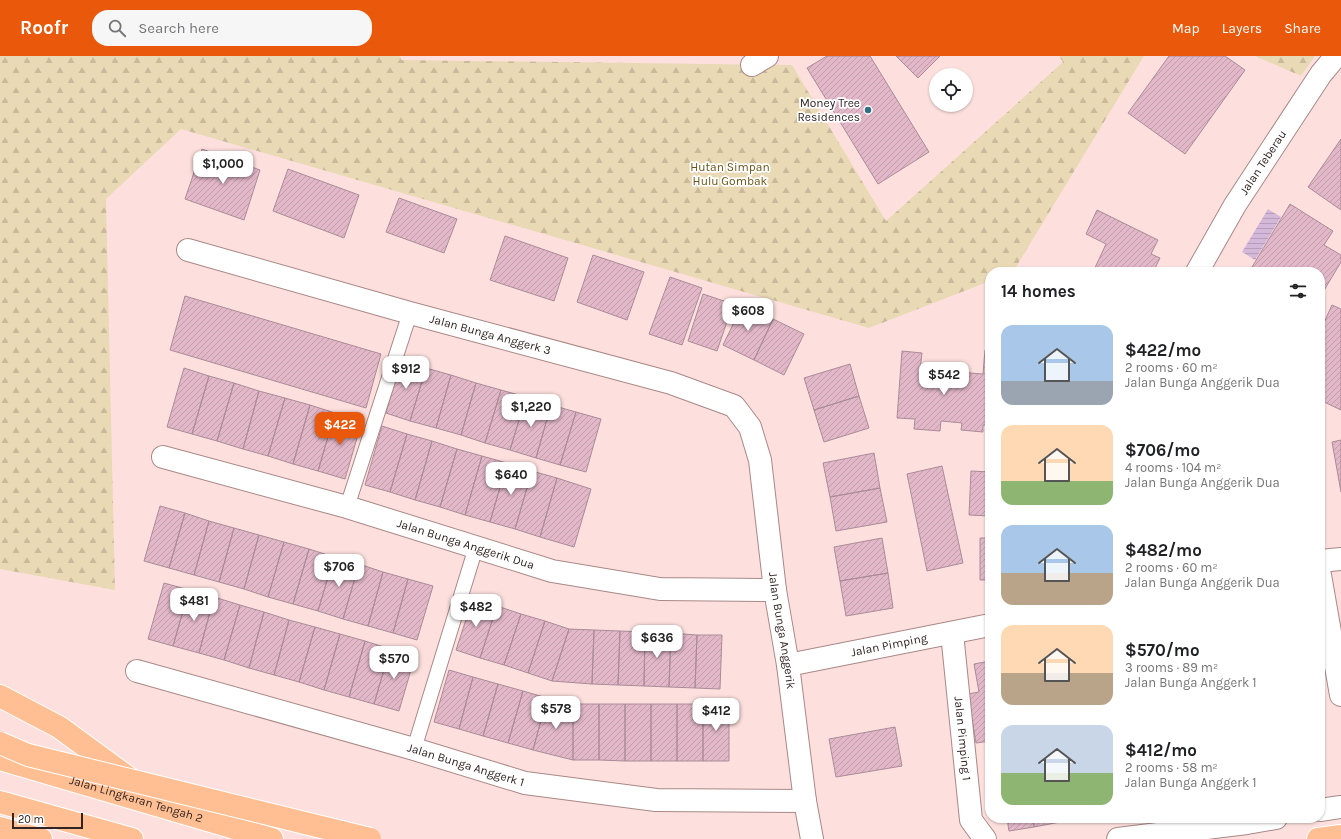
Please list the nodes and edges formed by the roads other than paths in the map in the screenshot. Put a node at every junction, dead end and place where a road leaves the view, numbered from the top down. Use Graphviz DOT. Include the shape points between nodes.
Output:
graph roads {
  1 [pos="1336,56"];
  2 [pos="188,250"];
  3 [pos="1200,267"];
  4 [pos="410,313"];
  5 [pos="164,457"];
  6 [pos="760,460"];
  7 [pos="347,507"];
  8 [pos="476,547"];
  9 [pos="1341,559"];
  10 [pos="1325,561"];
  11 [pos="775,590"];
  12 [pos="1325,604"];
  13 [pos="985,626"];
  14 [pos="952,633"];
  15 [pos="788,665"];
  16 [pos="137,671"];
  17 [pos="1341,695"];
  18 [pos="0,696"];
  19 [pos="0,743"];
  20 [pos="414,750"];
  21 [pos="0,759"];
  22 [pos="805,801"];
  23 [pos="0,802"];
  24 [pos="1341,807"];
  25 [pos="169,808"];
  26 [pos="1325,809"];
  27 [pos="1232,823"];
  28 [pos="0,828"];
  29 [pos="1341,836"];
  30 [pos="41,839"];
  31 [pos="132,839"];
  32 [pos="272,839"];
  33 [pos="370,839"];
  34 [pos="800,839"];
  35 [pos="812,839"];
  36 [pos="985,839"];
  37 [pos="1118,839"];
  38 [pos="1318,839"];
  1 -- 3 [label="street, Jalan Teberau" via="1321,74 1235,205"];
  2 -- 4 [label="street, Jalan Bunga Anggerk 3"];
  4 -- 6 [label="street, Jalan Bunga Anggerk 3" via="671,383 734,406 750,427"];
  4 -- 7 [label="lane"];
  5 -- 7 [label="street, Jalan Bunga Anggerik Dua"];
  6 -- 11 [label="street, Jalan Bunga Anggerik"];
  7 -- 8 [label="street, Jalan Bunga Anggerik Dua"];
  8 -- 11 [label="street, Jalan Bunga Anggerik Dua" via="552,571 660,589"];
  8 -- 20 [label="lane"];
  9 -- 10 [label="street"];
  11 -- 15 [label="street, Jalan Bunga Anggerik"];
  12 -- 17 [label="street"];
  13 -- 14 [label="street, Jalan Pimping"];
  14 -- 15 [label="street, Jalan Pimping"];
  14 -- 36 [label="street, Jalan Pimping 1" via="971,820"];
  15 -- 22 [label="street, Jalan Bunga Anggerik"];
  16 -- 20 [label="street, Jalan Bunga Anggerk 1"];
  18 -- 25 [label="highway" via="60,726"];
  19 -- 33 [label="highway, bridge" via="28,755"];
  20 -- 22 [label="street, Jalan Bunga Anggerk 1" via="525,783 656,800"];
  21 -- 25 [label="highway, Jalan Lingkaran Tengah 2"];
  22 -- 34 [label="street, Jalan Bunga Anggerik" via="804,826"];
  22 -- 35 [label="street, Jalan Bunga Anggerik"];
  23 -- 31 [label="highway"];
  24 -- 26 [label="street"];
  25 -- 32 [label="highway, Jalan Lingkaran Tengah 2"];
  27 -- 37 [label="street"];
  28 -- 30 [label="highway"];
  29 -- 38 [label="highway"];
}
